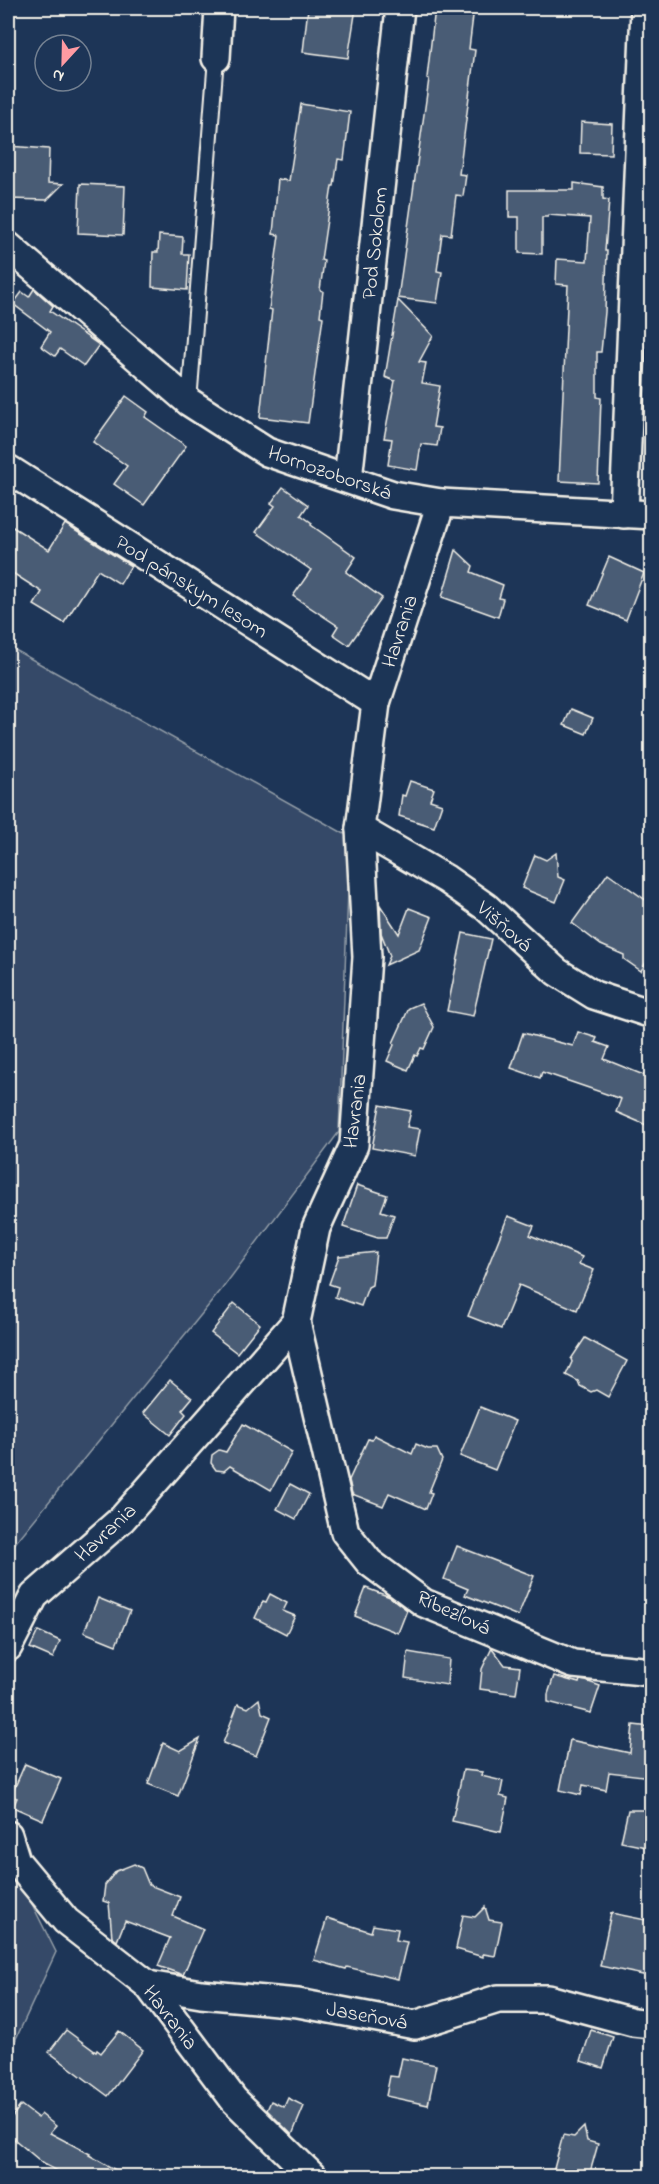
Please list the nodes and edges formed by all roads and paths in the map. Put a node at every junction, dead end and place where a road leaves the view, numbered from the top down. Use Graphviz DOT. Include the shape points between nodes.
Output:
graph roads {
  1 [pos="219,8"];
  2 [pos="400,8"];
  3 [pos="645,8"];
  4 [pos="216,58"];
  5 [pos="645,128"];
  6 [pos="8,246"];
  7 [pos="189,402"];
  8 [pos="8,469"];
  9 [pos="348,479"];
  10 [pos="441,503"];
  11 [pos="624,514"];
  12 [pos="651,515"];
  13 [pos="376,703"];
  14 [pos="360,829"];
  15 [pos="651,1014"];
  16 [pos="296,1322"];
  17 [pos="8,1647"];
  18 [pos="651,1672"];
  19 [pos="8,1835"];
  20 [pos="148,1985"];
  21 [pos="651,2024"];
  22 [pos="312,2176"];
  1 -- 4 [label="street"];
  2 -- 9 [label="street, Pod Sokolom"];
  3 -- 5 [label="street"];
  4 -- 7 [label="lane"];
  5 -- 11 [label="street"];
  6 -- 7 [label="street, Hornozoborská"];
  7 -- 9 [label="street, Hornozoborská" via="267,452"];
  8 -- 13 [label="street, Pod pánskym lesom"];
  9 -- 10 [label="street, Hornozoborská" via="393,495"];
  10 -- 11 [label="street, Hornozoborská"];
  10 -- 13 [label="street, Havrania"];
  11 -- 12 [label="street, Hornozoborská"];
  13 -- 14 [label="street, Havrania"];
  14 -- 15 [label="street, Višňová" via="486,907 557,972 594,995"];
  14 -- 16 [label="street, Havrania" via="367,957 354,1145 316,1228"];
  16 -- 17 [label="street, Havrania" via="122,1519 34,1596"];
  16 -- 18 [label="street, Ríbezľová" via="345,1532 369,1562 424,1603 573,1664"];
  19 -- 20 [label="street, Havrania" via="16,1861 66,1921"];
  20 -- 21 [label="street, Jaseňová" via="298,2002 415,2025 498,1999 548,1999"];
  20 -- 22 [label="street, Havrania" via="234,2100"];
}
